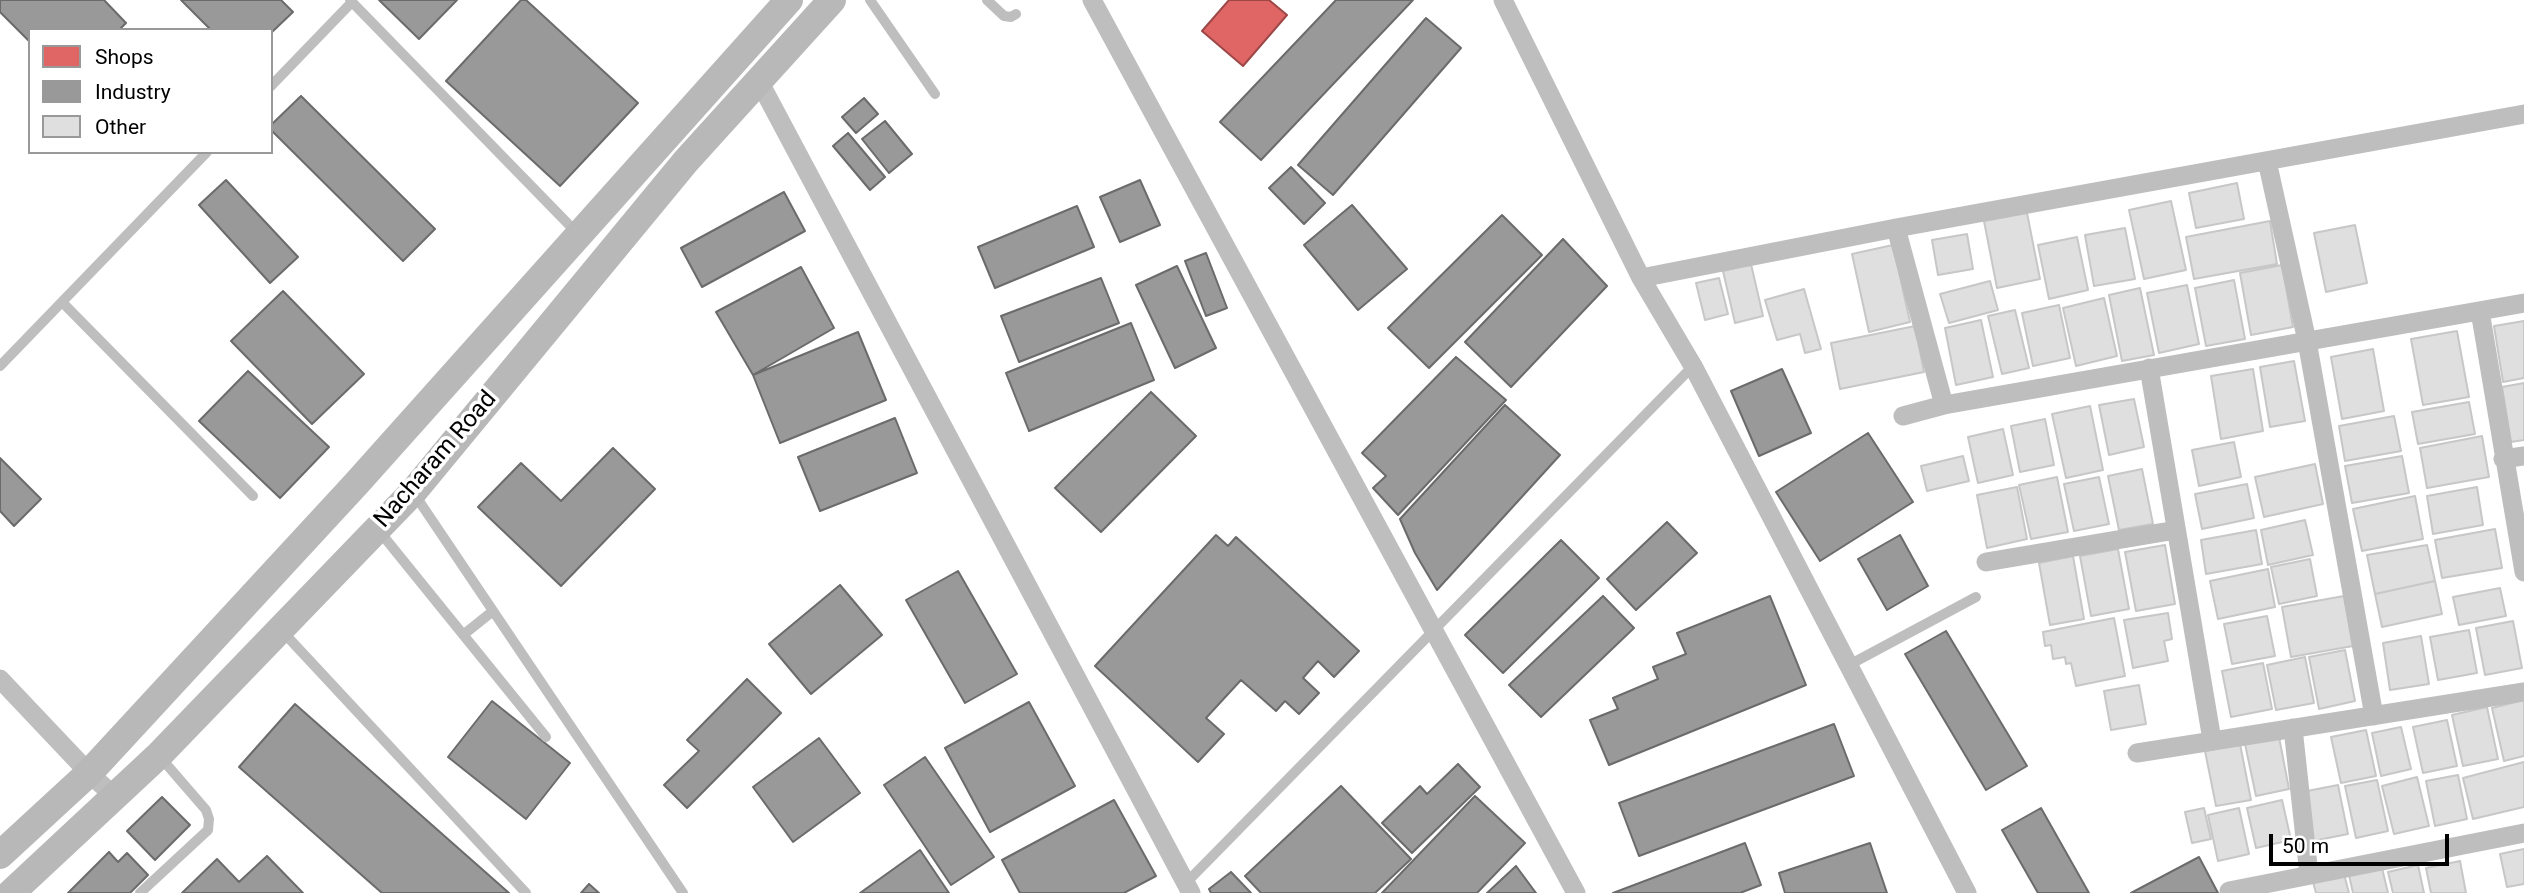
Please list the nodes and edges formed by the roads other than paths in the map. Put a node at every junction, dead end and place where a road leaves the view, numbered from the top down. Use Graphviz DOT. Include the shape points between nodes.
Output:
graph roads {
  1 [pos="789,0"];
  2 [pos="832,0"];
  3 [pos="870,0"];
  4 [pos="987,0"];
  5 [pos="1092,0"];
  6 [pos="1503,0"];
  7 [pos="351,1"];
  8 [pos="1016,14"];
  9 [pos="759,81"];
  10 [pos="273,84"];
  11 [pos="935,94"];
  12 [pos="2524,114"];
  13 [pos="205,154"];
  14 [pos="2267,161"];
  15 [pos="1896,229"];
  16 [pos="578,234"];
  17 [pos="1641,278"];
  18 [pos="62,302"];
  19 [pos="2524,303"];
  20 [pos="2480,311"];
  21 [pos="2307,341"];
  22 [pos="0,366"];
  23 [pos="1693,366"];
  24 [pos="2149,368"];
  25 [pos="1944,405"];
  26 [pos="1903,416"];
  27 [pos="2524,456"];
  28 [pos="2504,459"];
  29 [pos="413,492"];
  30 [pos="253,496"];
  31 [pos="377,529"];
  32 [pos="2176,530"];
  33 [pos="1986,562"];
  34 [pos="2524,572"];
  35 [pos="1976,597"];
  36 [pos="493,611"];
  37 [pos="1434,629"];
  38 [pos="280,630"];
  39 [pos="463,635"];
  40 [pos="1849,665"];
  41 [pos="0,679"];
  42 [pos="2524,692"];
  43 [pos="2374,716"];
  44 [pos="2293,728"];
  45 [pos="546,737"];
  46 [pos="2212,740"];
  47 [pos="2137,753"];
  48 [pos="159,755"];
  49 [pos="89,773"];
  50 [pos="115,797"];
  51 [pos="2524,833"];
  52 [pos="0,855"];
  53 [pos="2309,875"];
  54 [pos="1189,888"];
  55 [pos="2229,891"];
  56 [pos="11,893"];
  57 [pos="140,893"];
  58 [pos="526,893"];
  59 [pos="683,893"];
  60 [pos="1576,893"];
  61 [pos="1967,893"];
  1 -- 16 [label="main road, Nacharam Road"];
  2 -- 9 [label="main road, Nacharam Road"];
  3 -- 11 [label="lane"];
  4 -- 8 [label="lane" via="1004,16"];
  5 -- 37 [label="street"];
  6 -- 17 [label="street"];
  7 -- 10 [label="lane"];
  7 -- 16 [label="lane"];
  9 -- 29 [label="main road, Nacharam Road" via="610,251"];
  9 -- 54 [label="street"];
  12 -- 14 [label="street"];
  13 -- 18 [label="lane"];
  14 -- 15 [label="street"];
  14 -- 21 [label="street"];
  15 -- 17 [label="street"];
  15 -- 25 [label="street"];
  16 -- 49 [label="main road, Nacharam Road" via="356,484"];
  17 -- 23 [label="street"];
  18 -- 22 [label="lane"];
  18 -- 30 [label="lane"];
  19 -- 20 [label="street"];
  20 -- 21 [label="street"];
  20 -- 28 [label="street"];
  21 -- 24 [label="street"];
  21 -- 43 [label="street"];
  23 -- 37 [label="lane"];
  23 -- 40 [label="street"];
  24 -- 25 [label="street"];
  24 -- 32 [label="street"];
  25 -- 26 [label="street"];
  27 -- 28 [label="street"];
  28 -- 34 [label="street"];
  29 -- 31 [label="main road, Nacharam Road"];
  29 -- 36 [label="lane"];
  31 -- 38 [label="main road, Nacharam Road"];
  31 -- 39 [label="lane"];
  32 -- 33 [label="street"];
  32 -- 46 [label="street"];
  35 -- 40 [label="lane"];
  36 -- 39 [label="lane"];
  36 -- 59 [label="lane"];
  37 -- 54 [label="lane"];
  37 -- 60 [label="street"];
  38 -- 48 [label="main road, Nacharam Road"];
  38 -- 58 [label="lane"];
  39 -- 45 [label="lane"];
  40 -- 61 [label="street"];
  41 -- 49 [label="street"];
  42 -- 43 [label="street"];
  43 -- 44 [label="street"];
  44 -- 46 [label="street"];
  44 -- 53 [label="street"];
  46 -- 47 [label="street"];
  48 -- 50 [label="main road, Nacharam Road"];
  48 -- 57 [label="lane" via="206,810 208,830"];
  49 -- 50 [label="street"];
  49 -- 52 [label="main road, Nacharam Road"];
  50 -- 56 [label="main road, Nacharam Road"];
  51 -- 53 [label="street"];
  53 -- 55 [label="street"];
}
